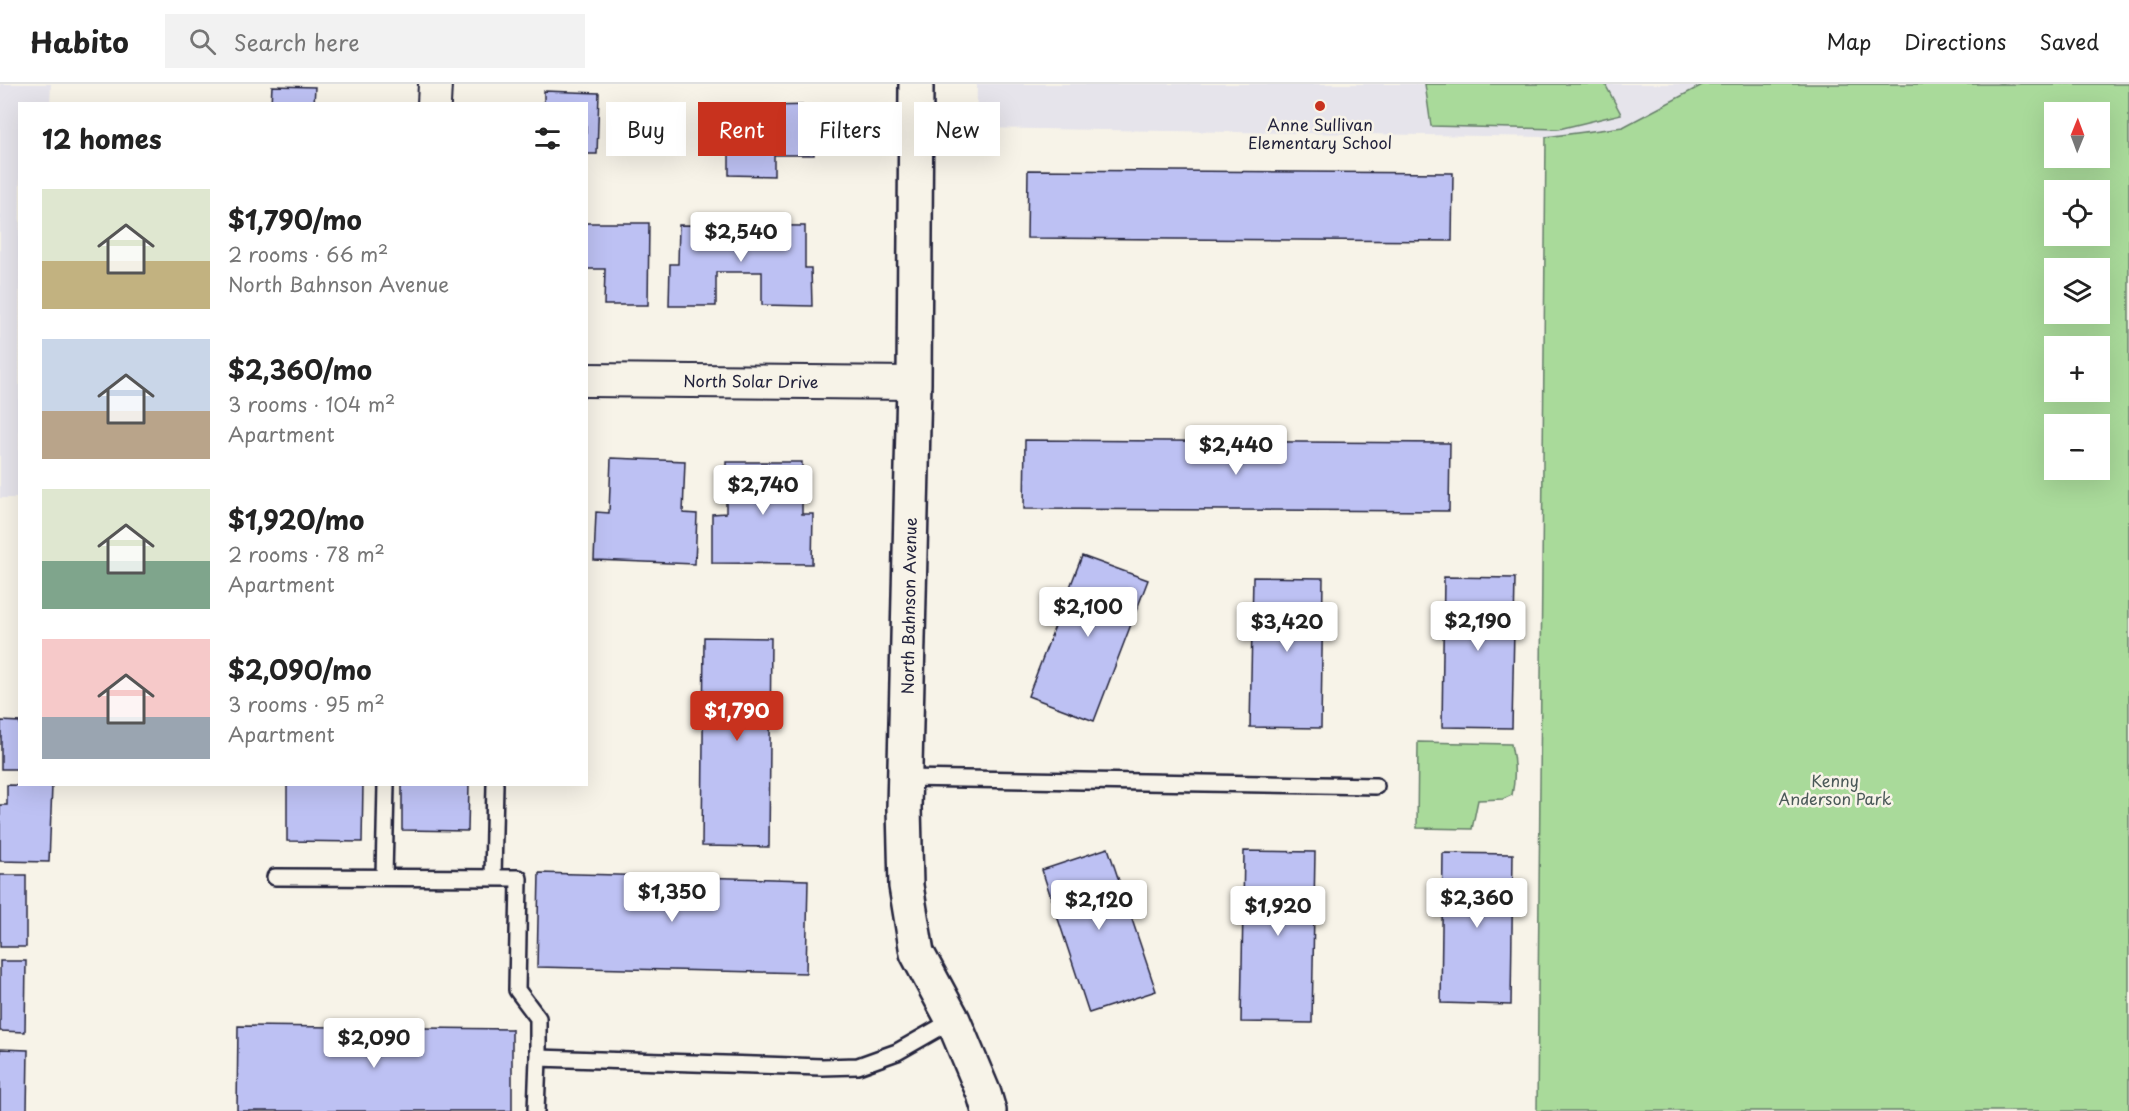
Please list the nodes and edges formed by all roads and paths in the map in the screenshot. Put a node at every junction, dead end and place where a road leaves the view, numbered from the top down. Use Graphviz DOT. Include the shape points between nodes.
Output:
graph roads {
  1 [pos="435,84"];
  2 [pos="916,84"];
  3 [pos="434,102"];
  4 [pos="588,380"];
  5 [pos="914,383"];
  6 [pos="905,778"];
  7 [pos="386,786"];
  8 [pos="495,786"];
  9 [pos="1376,786"];
  10 [pos="275,877"];
  11 [pos="384,877"];
  12 [pos="493,878"];
  13 [pos="952,1020"];
  14 [pos="538,1058"];
  15 [pos="536,1111"];
  16 [pos="989,1111"];
  1 -- 3 [label="street"];
  2 -- 5 [label="street, North Bahnson Avenue"];
  4 -- 5 [label="street, North Solar Drive"];
  5 -- 6 [label="street, North Bahnson Avenue"];
  6 -- 9 [label="lane"];
  6 -- 13 [label="street, North Bahnson Avenue" via="906,886 917,953"];
  7 -- 11 [label="lane"];
  8 -- 12 [label="lane"];
  10 -- 11 [label="lane"];
  11 -- 12 [label="lane"];
  12 -- 14 [label="lane" via="519,878 517,990 537,1018"];
  13 -- 14 [label="lane" via="897,1052 858,1066"];
  13 -- 16 [label="street, North Bahnson Avenue"];
  14 -- 15 [label="lane"];
}
